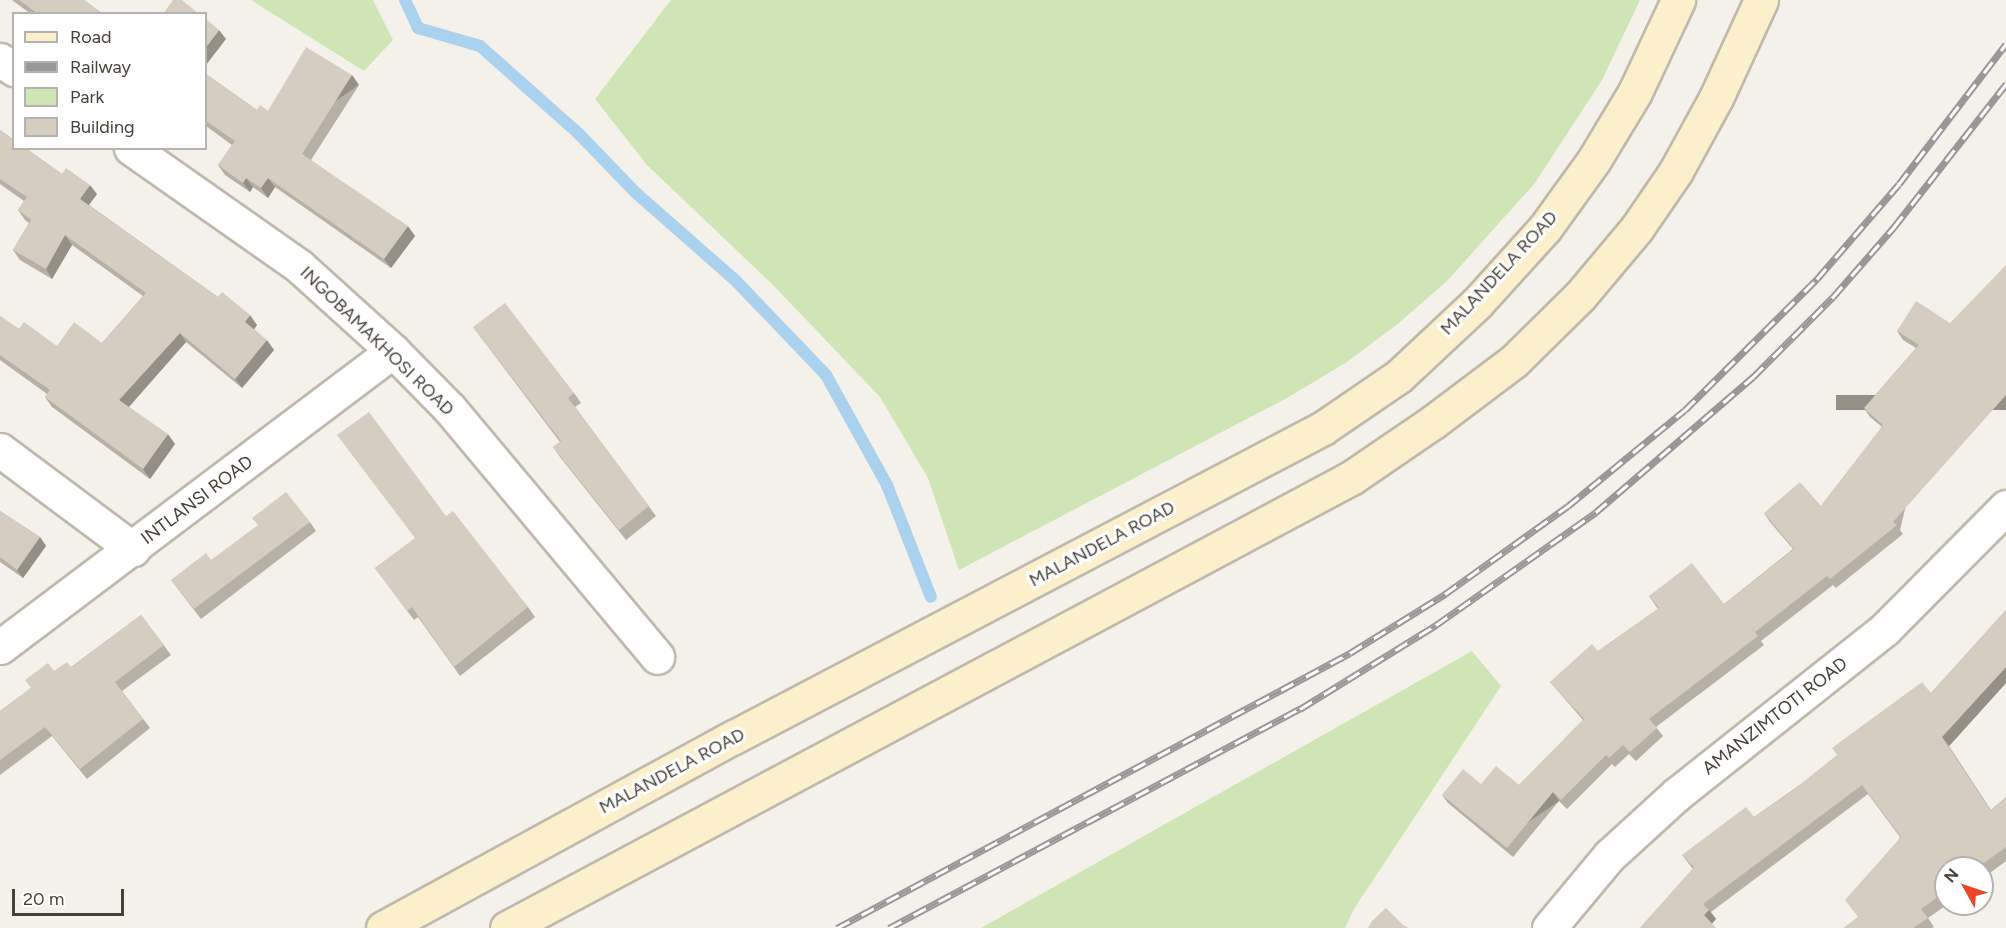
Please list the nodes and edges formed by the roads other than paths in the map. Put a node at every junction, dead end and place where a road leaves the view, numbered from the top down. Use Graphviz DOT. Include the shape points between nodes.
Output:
graph roads {
  1 [pos="1678,0"];
  2 [pos="1761,0"];
  3 [pos="134,150"];
  4 [pos="393,351"];
  5 [pos="0,450"];
  6 [pos="2006,507"];
  7 [pos="133,549"];
  8 [pos="0,647"];
  9 [pos="657,657"];
  10 [pos="383,928"];
  11 [pos="507,928"];
  12 [pos="1549,928"];
  1 -- 10 [label="main road, MALANDELA ROAD" via="1635,92 1594,160 1545,228 1477,303 1399,376 1323,428 734,737"];
  2 -- 11 [label="main road" via="1716,98 1676,171 1637,228 1580,296 1514,361 1433,422 1351,478"];
  3 -- 4 [label="street, INGOBAMAKHOSI ROAD" via="299,266"];
  4 -- 7 [label="street, INTLANSI ROAD"];
  4 -- 9 [label="street, INGOBAMAKHOSI ROAD" via="450,409"];
  5 -- 7 [label="street"];
  6 -- 12 [label="street, AMANZIMTOTI ROAD" via="1885,629 1660,810 1609,856"];
  7 -- 8 [label="street, INTLANSI ROAD"];
}
